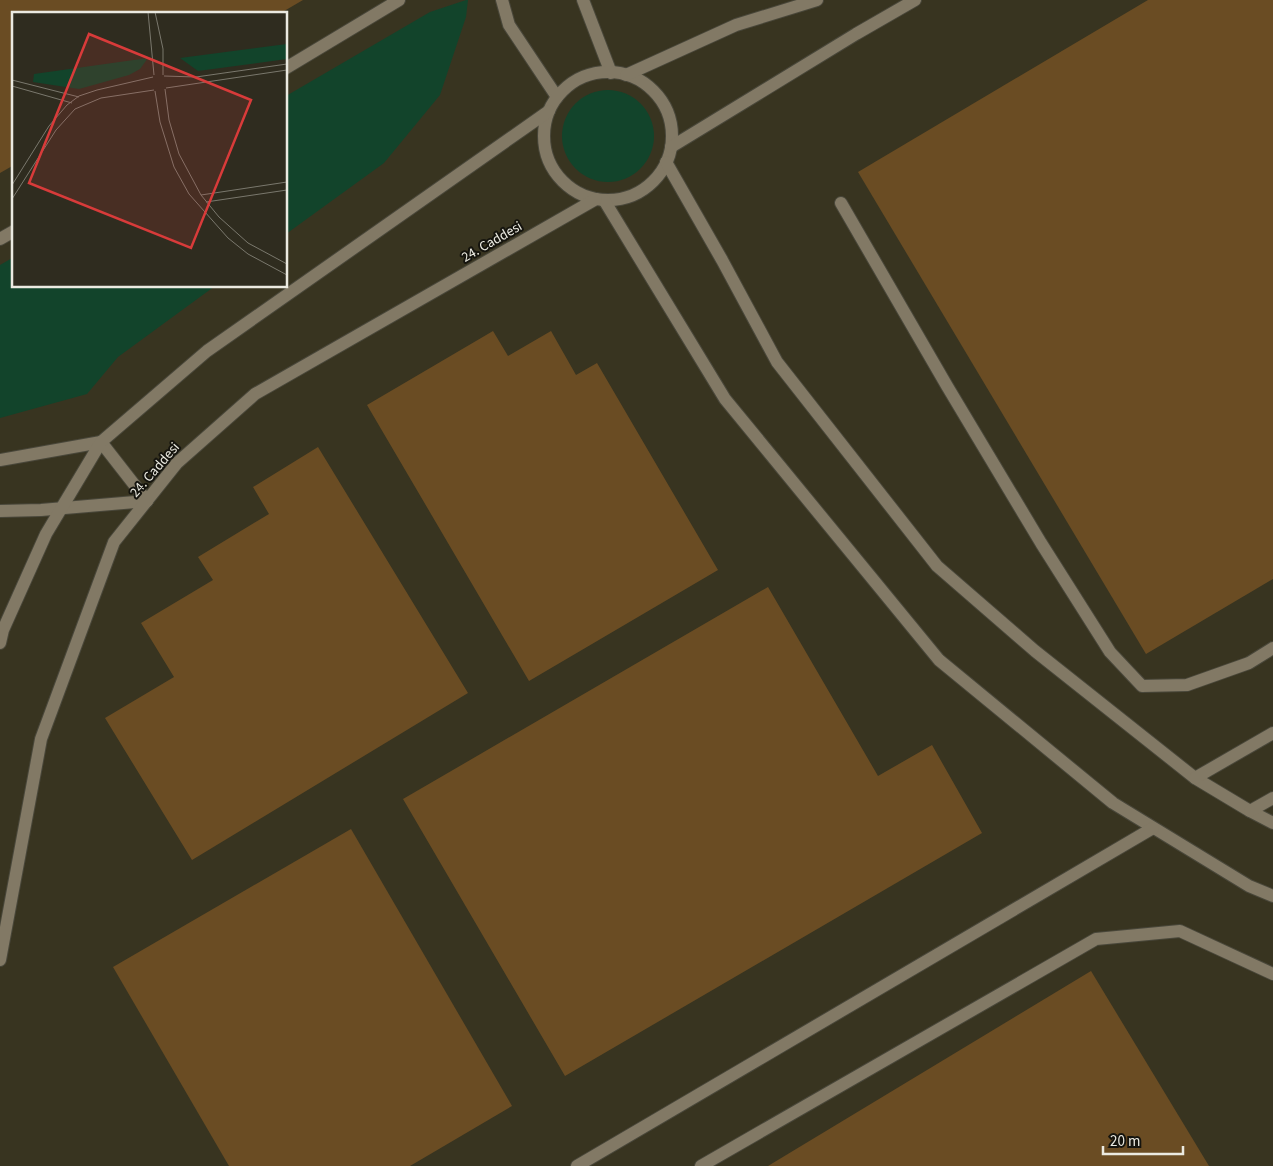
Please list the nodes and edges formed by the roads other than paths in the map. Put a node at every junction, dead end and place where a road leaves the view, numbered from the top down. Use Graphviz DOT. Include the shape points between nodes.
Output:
graph roads {
  1 [pos="399,0"];
  2 [pos="502,0"];
  3 [pos="583,0"];
  4 [pos="817,0"];
  5 [pos="915,0"];
  6 [pos="288,67"];
  7 [pos="611,72"];
  8 [pos="626,75"];
  9 [pos="557,97"];
  10 [pos="549,111"];
  11 [pos="671,147"];
  12 [pos="666,162"];
  13 [pos="600,200"];
  14 [pos="841,203"];
  15 [pos="12,231"];
  16 [pos="0,239"];
  17 [pos="101,442"];
  18 [pos="0,460"];
  19 [pos="147,501"];
  20 [pos="62,508"];
  21 [pos="0,511"];
  22 [pos="0,643"];
  23 [pos="1273,648"];
  24 [pos="1273,733"];
  25 [pos="1195,778"];
  26 [pos="1273,798"];
  27 [pos="1250,811"];
  28 [pos="1273,823"];
  29 [pos="1153,828"];
  30 [pos="1273,896"];
  31 [pos="0,960"];
  32 [pos="1273,974"];
  33 [pos="577,1166"];
  34 [pos="701,1166"];
  1 -- 6 [label="street"];
  2 -- 9 [label="street" via="509,25"];
  3 -- 7 [label="street"];
  4 -- 8 [label="street" via="736,24"];
  5 -- 11 [label="street"];
  7 -- 8 [label="street"];
  7 -- 9 [label="street" via="581,78"];
  8 -- 11 [label="street" via="653,91 662,103 669,117"];
  9 -- 10 [label="street"];
  10 -- 13 [label="street" via="544,125 544,141 546,156 553,170 575,192"];
  10 -- 17 [label="street" via="207,351"];
  11 -- 12 [label="street"];
  12 -- 13 [label="street" via="648,186 620,199"];
  12 -- 25 [label="street" via="777,362 937,566 1034,651"];
  13 -- 19 [label="street, 24. Caddesi" via="255,394 177,463"];
  13 -- 29 [label="street" via="725,399 939,660 1113,803"];
  14 -- 23 [label="street" via="1042,543 1110,652 1142,686 1188,685 1249,663"];
  15 -- 16 [label="street"];
  17 -- 18 [label="street"];
  17 -- 19 [label="street"];
  17 -- 20 [label="street"];
  19 -- 20 [label="street"];
  19 -- 31 [label="street, 24. Caddesi" via="114,542 41,739"];
  20 -- 21 [label="street"];
  20 -- 22 [label="street" via="42,542"];
  24 -- 25 [label="street"];
  25 -- 27 [label="street"];
  26 -- 27 [label="street"];
  27 -- 28 [label="street"];
  29 -- 30 [label="street" via="1249,886"];
  29 -- 33 [label="street"];
  32 -- 34 [label="street" via="1180,931 1096,940"];
}
